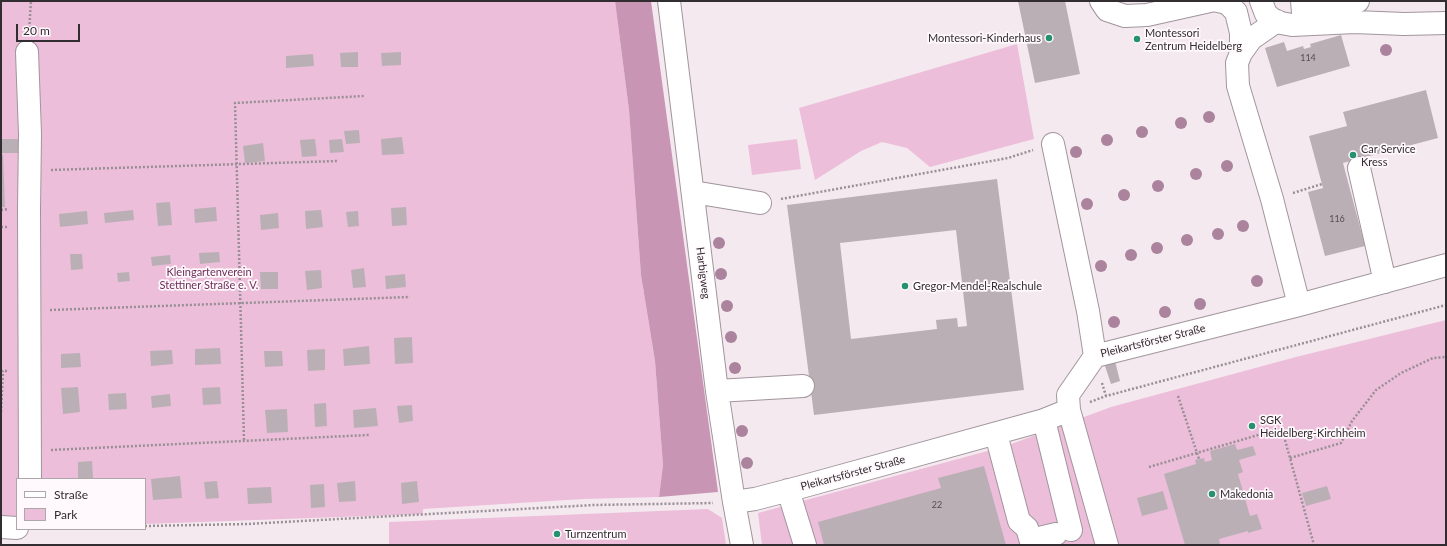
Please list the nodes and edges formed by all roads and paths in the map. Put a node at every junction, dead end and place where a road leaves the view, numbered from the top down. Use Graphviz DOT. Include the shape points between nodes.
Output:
graph roads {
  1 [pos="31,1"];
  2 [pos="669,1"];
  3 [pos="1101,1"];
  4 [pos="1210,1"];
  5 [pos="1218,1"];
  6 [pos="1261,1"];
  7 [pos="1302,1"];
  8 [pos="1318,1"];
  9 [pos="1356,1"];
  10 [pos="1277,22"];
  11 [pos="1446,23"];
  12 [pos="1304,24"];
  13 [pos="27,52"];
  14 [pos="1241,53"];
  15 [pos="364,96"];
  16 [pos="1053,144"];
  17 [pos="337,161"];
  18 [pos="236,164"];
  19 [pos="1359,168"];
  20 [pos="49,170"];
  21 [pos="1322,184"];
  22 [pos="693,192"];
  23 [pos="1291,194"];
  24 [pos="760,203"];
  25 [pos="1446,265"];
  26 [pos="1385,282"];
  27 [pos="410,297"];
  28 [pos="241,302"];
  29 [pos="1299,305"];
  30 [pos="1446,305"];
  31 [pos="30,313"];
  32 [pos="1095,356"];
  33 [pos="1446,357"];
  34 [pos="3,371"];
  35 [pos="803,386"];
  36 [pos="718,391"];
  37 [pos="1178,396"];
  38 [pos="1069,410"];
  39 [pos="1,412"];
  40 [pos="1044,420"];
  41 [pos="1282,428"];
  42 [pos="369,434"];
  43 [pos="996,434"];
  44 [pos="244,440"];
  45 [pos="1285,440"];
  46 [pos="51,450"];
  47 [pos="1197,453"];
  48 [pos="1290,458"];
  49 [pos="1199,459"];
  50 [pos="1149,467"];
  51 [pos="30,478"];
  52 [pos="788,490"];
  53 [pos="734,502"];
  54 [pos="146,526"];
  55 [pos="1,527"];
  56 [pos="16,528"];
  57 [pos="1032,543"];
  58 [pos="742,545"];
  59 [pos="805,545"];
  60 [pos="1107,545"];
  61 [pos="1314,545"];
  1 -- 13 [label="path"];
  2 -- 22 [label="street, Harbigweg"];
  3 -- 4 [label="street" via="1107,10 1125,16 1147,15"];
  5 -- 14 [label="street" via="1227,3 1236,12 1241,33"];
  6 -- 10 [label="street" via="1266,14"];
  7 -- 12 [label="street"];
  8 -- 9 [label="street" via="1321,7 1327,8"];
  10 -- 12 [label="street"];
  10 -- 14 [label="street" via="1251,39"];
  11 -- 12 [label="street"];
  13 -- 31 [label="street" via="30,134"];
  14 -- 29 [label="street" via="1237,63 1238,86 1272,199"];
  15 -- 18 [label="path" via="235,103"];
  16 -- 24 [label="path" via="1008,158"];
  16 -- 32 [label="street"];
  17 -- 18 [label="path"];
  18 -- 20 [label="path"];
  18 -- 28 [label="path"];
  19 -- 26 [label="street"];
  21 -- 23 [label="path"];
  22 -- 24 [label="street"];
  22 -- 36 [label="street, Harbigweg"];
  25 -- 26 [label="street, Pleikartsförster Straße"];
  26 -- 29 [label="street, Pleikartsförster Straße"];
  27 -- 28 [label="path"];
  28 -- 31 [label="path" via="38,310"];
  28 -- 44 [label="path"];
  29 -- 32 [label="street, Pleikartsförster Straße"];
  30 -- 38 [label="path" via="1106,396"];
  31 -- 51 [label="street"];
  32 -- 38 [label="street, Pleikartsförster Straße" via="1068,395"];
  33 -- 48 [label="path" via="1433,358 1401,373 1376,390 1352,421 1341,443"];
  34 -- 39 [label="path"];
  35 -- 36 [label="street"];
  36 -- 53 [label="street, Harbigweg"];
  37 -- 47 [label="path"];
  38 -- 40 [label="street, Pleikartsförster Straße"];
  38 -- 60 [label="street"];
  40 -- 43 [label="street, Pleikartsförster Straße"];
  40 -- 57 [label="street" via="1064,532"];
  41 -- 47 [label="path"];
  42 -- 44 [label="path"];
  43 -- 52 [label="street, Pleikartsförster Straße"];
  43 -- 57 [label="street" via="1020,521 1027,528"];
  44 -- 46 [label="path"];
  45 -- 48 [label="path"];
  47 -- 49 [label="path"];
  47 -- 50 [label="path"];
  48 -- 61 [label="path"];
  52 -- 53 [label="street, Pleikartsförster Straße"];
  52 -- 59 [label="street"];
  53 -- 54 [label="path" via="594,505 247,524"];
  53 -- 58 [label="street, Harbigweg"];
  55 -- 56 [label="street"];
}
